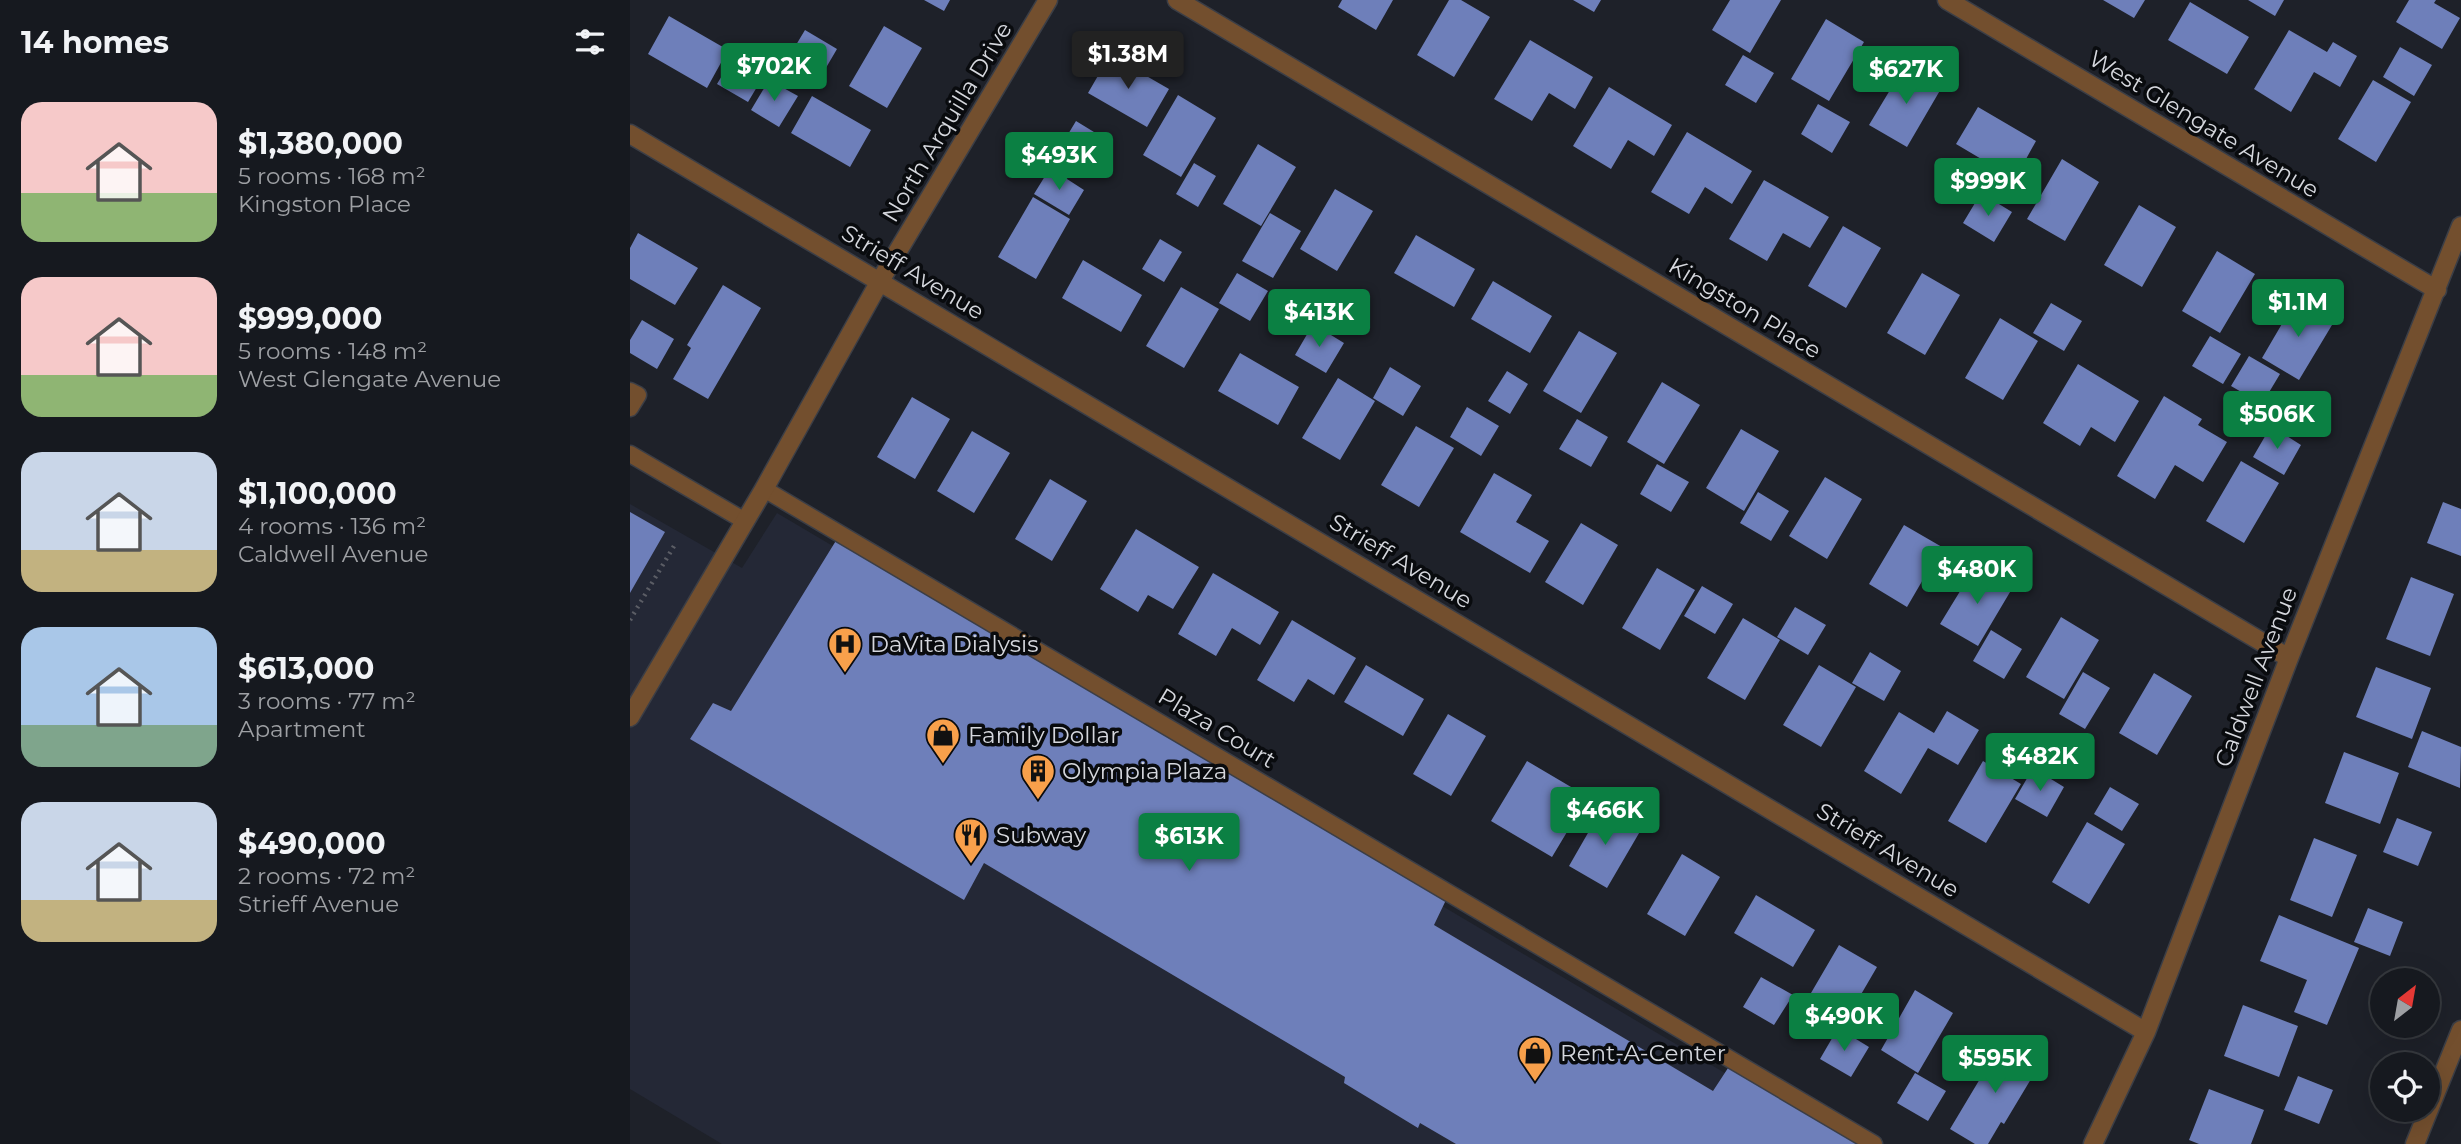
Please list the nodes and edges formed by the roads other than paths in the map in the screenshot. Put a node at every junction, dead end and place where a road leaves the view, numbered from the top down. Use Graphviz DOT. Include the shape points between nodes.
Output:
graph roads {
  1 [pos="1048,0"];
  2 [pos="1177,0"];
  3 [pos="1947,0"];
  4 [pos="630,134"];
  5 [pos="2461,226"];
  6 [pos="880,281"];
  7 [pos="2437,290"];
  8 [pos="630,391"];
  9 [pos="630,408"];
  10 [pos="630,454"];
  11 [pos="764,489"];
  12 [pos="745,521"];
  13 [pos="2289,658"];
  14 [pos="630,717"];
  15 [pos="2461,1030"];
  16 [pos="2146,1032"];
  17 [pos="1874,1144"];
  18 [pos="2093,1144"];
  19 [pos="2415,1144"];
  1 -- 6 [label="street, North Arquilla Drive"];
  2 -- 13 [label="street, Kingston Place"];
  3 -- 7 [label="street, West Glengate Avenue"];
  4 -- 6 [label="street, Strieff Avenue"];
  5 -- 7 [label="street, Caldwell Avenue"];
  6 -- 11 [label="street, North Arquilla Drive"];
  6 -- 16 [label="street, Strieff Avenue"];
  7 -- 13 [label="street, Caldwell Avenue"];
  8 -- 9 [label="lane" via="638,396"];
  10 -- 12 [label="lane"];
  11 -- 12 [label="street"];
  11 -- 17 [label="lane, Plaza Court"];
  12 -- 14 [label="street"];
  13 -- 16 [label="street, Caldwell Avenue"];
  15 -- 19 [label="street"];
  16 -- 18 [label="street, Caldwell Avenue"];
}
